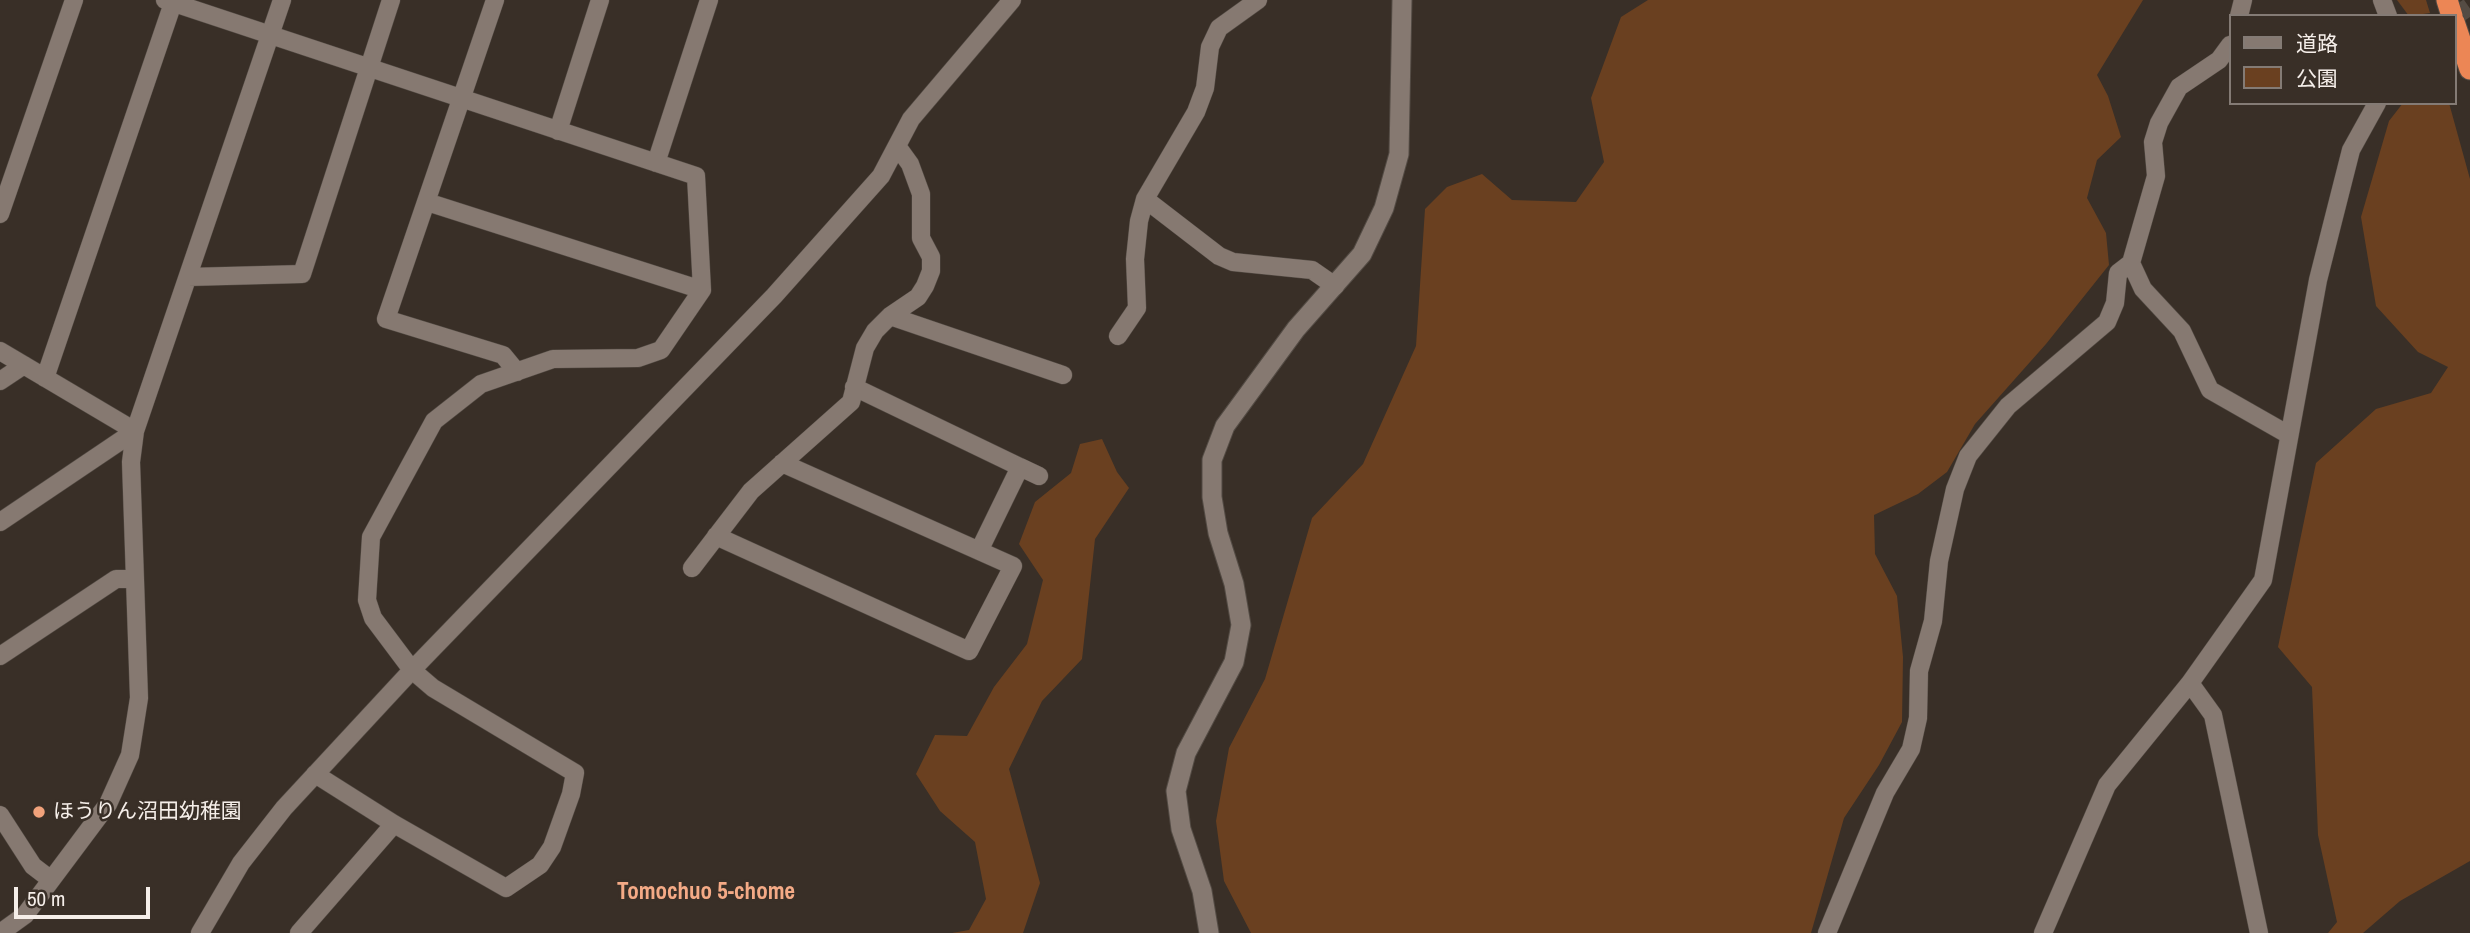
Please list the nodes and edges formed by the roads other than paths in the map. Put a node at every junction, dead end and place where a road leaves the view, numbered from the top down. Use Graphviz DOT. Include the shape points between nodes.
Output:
graph roads {
  1 [pos="74,0"];
  2 [pos="282,0"];
  3 [pos="391,0"];
  4 [pos="495,0"];
  5 [pos="600,0"];
  6 [pos="709,0"];
  7 [pos="1012,0"];
  8 [pos="1258,0"];
  9 [pos="1402,0"];
  10 [pos="171,1"];
  11 [pos="2456,28"];
  12 [pos="270,35"];
  13 [pos="2228,48"];
  14 [pos="369,68"];
  15 [pos="2470,69"];
  16 [pos="463,99"];
  17 [pos="2376,105"];
  18 [pos="558,131"];
  19 [pos="897,146"];
  20 [pos="656,163"];
  21 [pos="1145,199"];
  22 [pos="427,202"];
  23 [pos="0,214"];
  24 [pos="2131,263"];
  25 [pos="188,276"];
  26 [pos="1335,286"];
  27 [pos="702,290"];
  28 [pos="890,316"];
  29 [pos="1118,337"];
  30 [pos="0,351"];
  31 [pos="24,365"];
  32 [pos="517,372"];
  33 [pos="1063,376"];
  34 [pos="45,378"];
  35 [pos="0,382"];
  36 [pos="855,387"];
  37 [pos="135,431"];
  38 [pos="2289,435"];
  39 [pos="782,463"];
  40 [pos="1020,467"];
  41 [pos="1039,476"];
  42 [pos="0,522"];
  43 [pos="716,537"];
  44 [pos="979,551"];
  45 [pos="692,568"];
  46 [pos="135,579"];
  47 [pos="0,656"];
  48 [pos="412,670"];
  49 [pos="2190,683"];
  50 [pos="315,774"];
  51 [pos="0,815"];
  52 [pos="394,824"];
  53 [pos="50,879"];
  54 [pos="0,933"];
  55 [pos="200,933"];
  56 [pos="299,933"];
  57 [pos="1209,933"];
  58 [pos="1827,933"];
  59 [pos="2043,933"];
  60 [pos="2259,933"];
  1 -- 23 [label="street"];
  2 -- 12 [label="street"];
  3 -- 14 [label="street"];
  4 -- 16 [label="street"];
  5 -- 18 [label="street"];
  6 -- 20 [label="street"];
  7 -- 19 [label="street" via="911,119"];
  8 -- 21 [label="street" via="1219,28 1210,47 1205,88 1196,113"];
  9 -- 26 [label="street" via="1399,154 1384,208 1362,254"];
  10 -- 12 [label="street"];
  10 -- 34 [label="street"];
  11 -- 15 [label="highway"];
  12 -- 14 [label="street"];
  12 -- 25 [label="street"];
  13 -- 24 [label="street" via="2220,60 2179,88 2159,123 2152,142 2156,176"];
  14 -- 16 [label="street"];
  14 -- 25 [label="street" via="302,274"];
  16 -- 18 [label="street"];
  16 -- 22 [label="street"];
  17 -- 38 [label="street" via="2351,150 2318,280"];
  18 -- 20 [label="street"];
  19 -- 28 [label="street" via="910,164 921,194 921,238 931,257 931,271 918,297"];
  19 -- 48 [label="street" via="881,176 774,296"];
  20 -- 27 [label="street" via="696,176"];
  21 -- 26 [label="street" via="1219,256 1312,270"];
  21 -- 29 [label="street" via="1135,259 1138,308"];
  22 -- 27 [label="street"];
  22 -- 32 [label="street" via="386,318 503,355"];
  24 -- 38 [label="street" via="2143,289 2182,331 2210,390"];
  24 -- 58 [label="street" via="2118,273 2115,303 2107,322 2008,406 1968,456 1955,489 1939,561 1933,621 1919,671 1918,718 1911,749 1885,793"];
  25 -- 37 [label="street"];
  26 -- 57 [label="street" via="1260,376 1225,426 1212,460 1218,533 1241,625 1234,662 1186,753 1176,791 1181,830 1202,891"];
  27 -- 32 [label="street" via="661,350 638,358 553,359"];
  28 -- 33 [label="street"];
  28 -- 36 [label="street" via="865,348"];
  30 -- 31 [label="street"];
  31 -- 34 [label="street"];
  31 -- 35 [label="street"];
  32 -- 48 [label="street" via="481,384 434,421 371,537 367,600 373,618"];
  34 -- 37 [label="street"];
  36 -- 39 [label="street" via="851,402"];
  36 -- 40 [label="street"];
  37 -- 42 [label="street"];
  37 -- 46 [label="street" via="131,462"];
  38 -- 49 [label="street" via="2263,580"];
  39 -- 43 [label="street" via="751,491"];
  39 -- 44 [label="street"];
  40 -- 41 [label="street"];
  40 -- 44 [label="street"];
  43 -- 44 [label="street" via="969,651 1013,566"];
  43 -- 45 [label="street"];
  46 -- 47 [label="street" via="116,579"];
  46 -- 53 [label="street" via="139,698 130,755 108,804"];
  48 -- 50 [label="street"];
  48 -- 52 [label="street" via="433,688 575,773 552,847 540,865 506,888"];
  49 -- 59 [label="street" via="2107,785"];
  49 -- 60 [label="street" via="2213,715"];
  50 -- 52 [label="street"];
  50 -- 55 [label="street" via="241,863"];
  51 -- 53 [label="street" via="33,866"];
  52 -- 56 [label="street"];
  53 -- 54 [label="street" via="25,915"];
}
